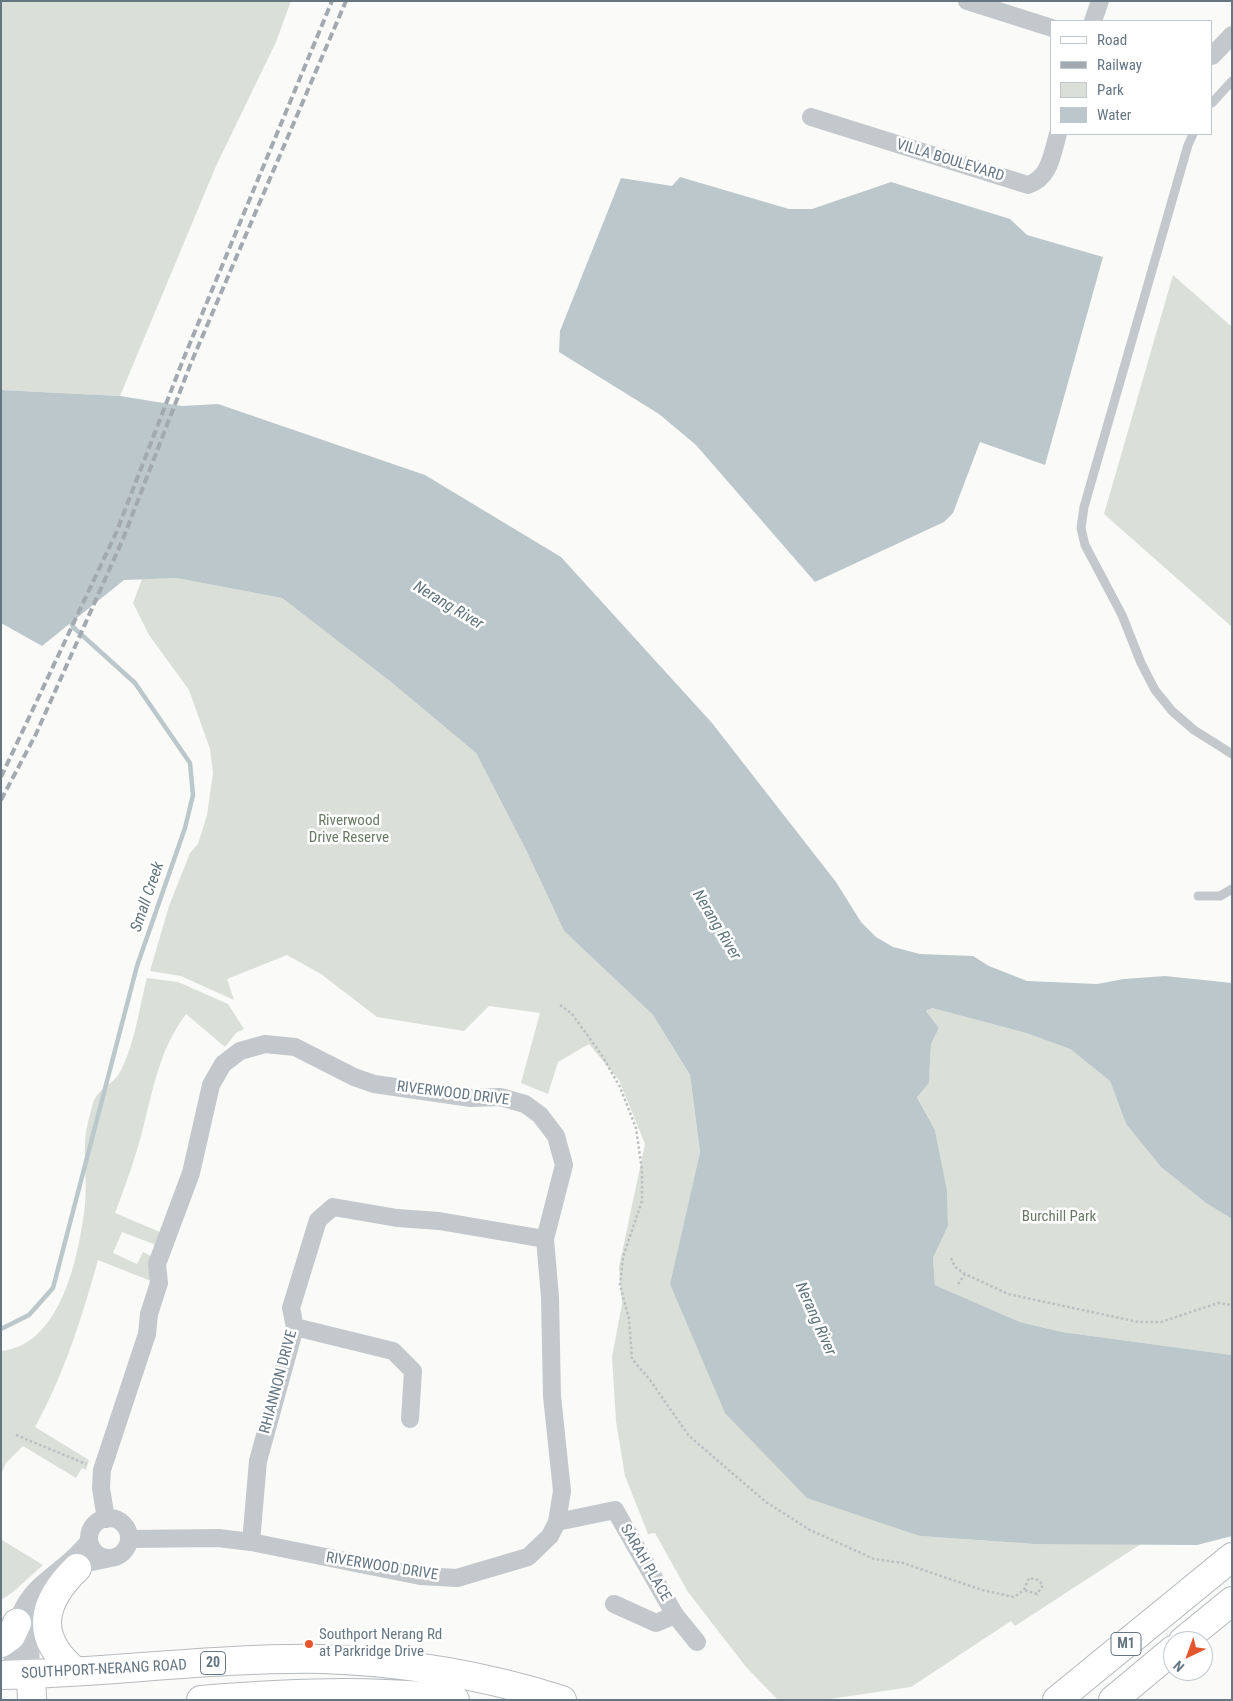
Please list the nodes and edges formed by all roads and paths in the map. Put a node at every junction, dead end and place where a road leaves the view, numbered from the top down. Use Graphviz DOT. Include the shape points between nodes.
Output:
graph roads {
  1 [pos="967,1"];
  2 [pos="1100,1"];
  3 [pos="1093,20"];
  4 [pos="1050,27"];
  5 [pos="1232,35"];
  6 [pos="1213,55"];
  7 [pos="1232,81"];
  8 [pos="1213,102"];
  9 [pos="811,117"];
  10 [pos="1058,135"];
  11 [pos="1193,135"];
  12 [pos="1232,754"];
  13 [pos="1232,889"];
  14 [pos="1198,896"];
  15 [pos="560,1005"];
  16 [pos="545,1239"];
  17 [pos="951,1258"];
  18 [pos="965,1274"];
  19 [pos="958,1284"];
  20 [pos="1232,1305"];
  21 [pos="295,1327"];
  22 [pos="410,1420"];
  23 [pos="16,1436"];
  24 [pos="102,1470"];
  25 [pos="106,1519"];
  26 [pos="557,1522"];
  27 [pos="129,1538"];
  28 [pos="89,1541"];
  29 [pos="251,1542"];
  30 [pos="1232,1557"];
  31 [pos="111,1558"];
  32 [pos="77,1568"];
  33 [pos="1024,1590"];
  34 [pos="1230,1602"];
  35 [pos="614,1604"];
  36 [pos="675,1615"];
  37 [pos="1196,1631"];
  38 [pos="9,1633"];
  39 [pos="697,1642"];
  40 [pos="1163,1658"];
  41 [pos="352,1661"];
  42 [pos="75,1671"];
  43 [pos="19,1685"];
  44 [pos="353,1696"];
  45 [pos="201,1700"];
  46 [pos="455,1700"];
  47 [pos="562,1700"];
  48 [pos="1057,1700"];
  49 [pos="1113,1700"];
  1 -- 4 [label="street"];
  2 -- 3 [label="street"];
  5 -- 6 [label="street"];
  7 -- 8 [label="lane"];
  9 -- 10 [label="street, VILLA BOULEVARD" via="1028,185 1045,175"];
  11 -- 12 [label="lane" via="1084,507 1081,528 1085,545 1122,615 1155,690 1194,730"];
  13 -- 14 [label="lane" via="1220,896"];
  15 -- 33 [label="path" via="572,1014 601,1054 620,1088 636,1128 642,1170 642,1201 623,1257 620,1284 629,1319 632,1359 689,1436 766,1502 846,1548 1006,1596 1014,1597"];
  16 -- 21 [label="street, RHIANNON DRIVE" via="333,1207 318,1220 291,1308"];
  16 -- 24 [label="street, RIVERWOOD DRIVE" via="564,1166 556,1136 540,1115 525,1104 500,1098 471,1098 374,1084 295,1047 265,1044 240,1052 223,1064 211,1085 191,1173 157,1264 159,1283 149,1314 147,1334"];
  16 -- 26 [label="street, RIVERWOOD DRIVE" via="552,1396 562,1491"];
  17 -- 18 [label="path"];
  18 -- 19 [label="path"];
  18 -- 20 [label="path" via="1008,1294 1138,1322 1161,1322 1218,1303"];
  21 -- 22 [label="street" via="393,1351 412,1371"];
  21 -- 29 [label="street, RHIANNON DRIVE" via="258,1461"];
  23 -- 24 [label="path"];
  24 -- 25 [label="street, RIVERWOOD DRIVE"];
  25 -- 27 [label="street" via="120,1522"];
  25 -- 28 [label="street" via="93,1526"];
  26 -- 29 [label="street, RIVERWOOD DRIVE" via="550,1536 528,1557 457,1578 420,1576"];
  26 -- 36 [label="street, SARAH PLACE" via="615,1510"];
  27 -- 29 [label="street, RIVERWOOD DRIVE" via="218,1538"];
  27 -- 31 [label="street" via="125,1550"];
  28 -- 31 [label="street" via="99,1556"];
  28 -- 38 [label="street" via="76,1558 33,1594"];
  30 -- 48 [label="main road, M1"];
  31 -- 32 [label="street" via="87,1562"];
  32 -- 42 [label="main road" via="59,1590 46,1625 53,1648"];
  32 -- 43 [label="street" via="53,1589 35,1616"];
  33 -- 33 [label="path" via="1029,1578 1043,1585 1037,1594"];
  34 -- 37 [label="main road"];
  35 -- 36 [label="street, SARAH PLACE" via="656,1623"];
  36 -- 39 [label="street, SARAH PLACE"];
  38 -- 43 [label="street"];
  40 -- 49 [label="main road, M1"];
  41 -- 42 [label="main road, SOUTHPORT-NERANG ROAD / 20" via="289,1659"];
  41 -- 44 [label="street"];
  41 -- 47 [label="main road, SOUTHPORT-NERANG ROAD / 20" via="467,1675"];
  42 -- 43 [label="main road, SOUTHPORT-NERANG ROAD / 20"];
  44 -- 45 [label="main road" via="257,1695"];
  44 -- 46 [label="main road" via="436,1696"];
}
